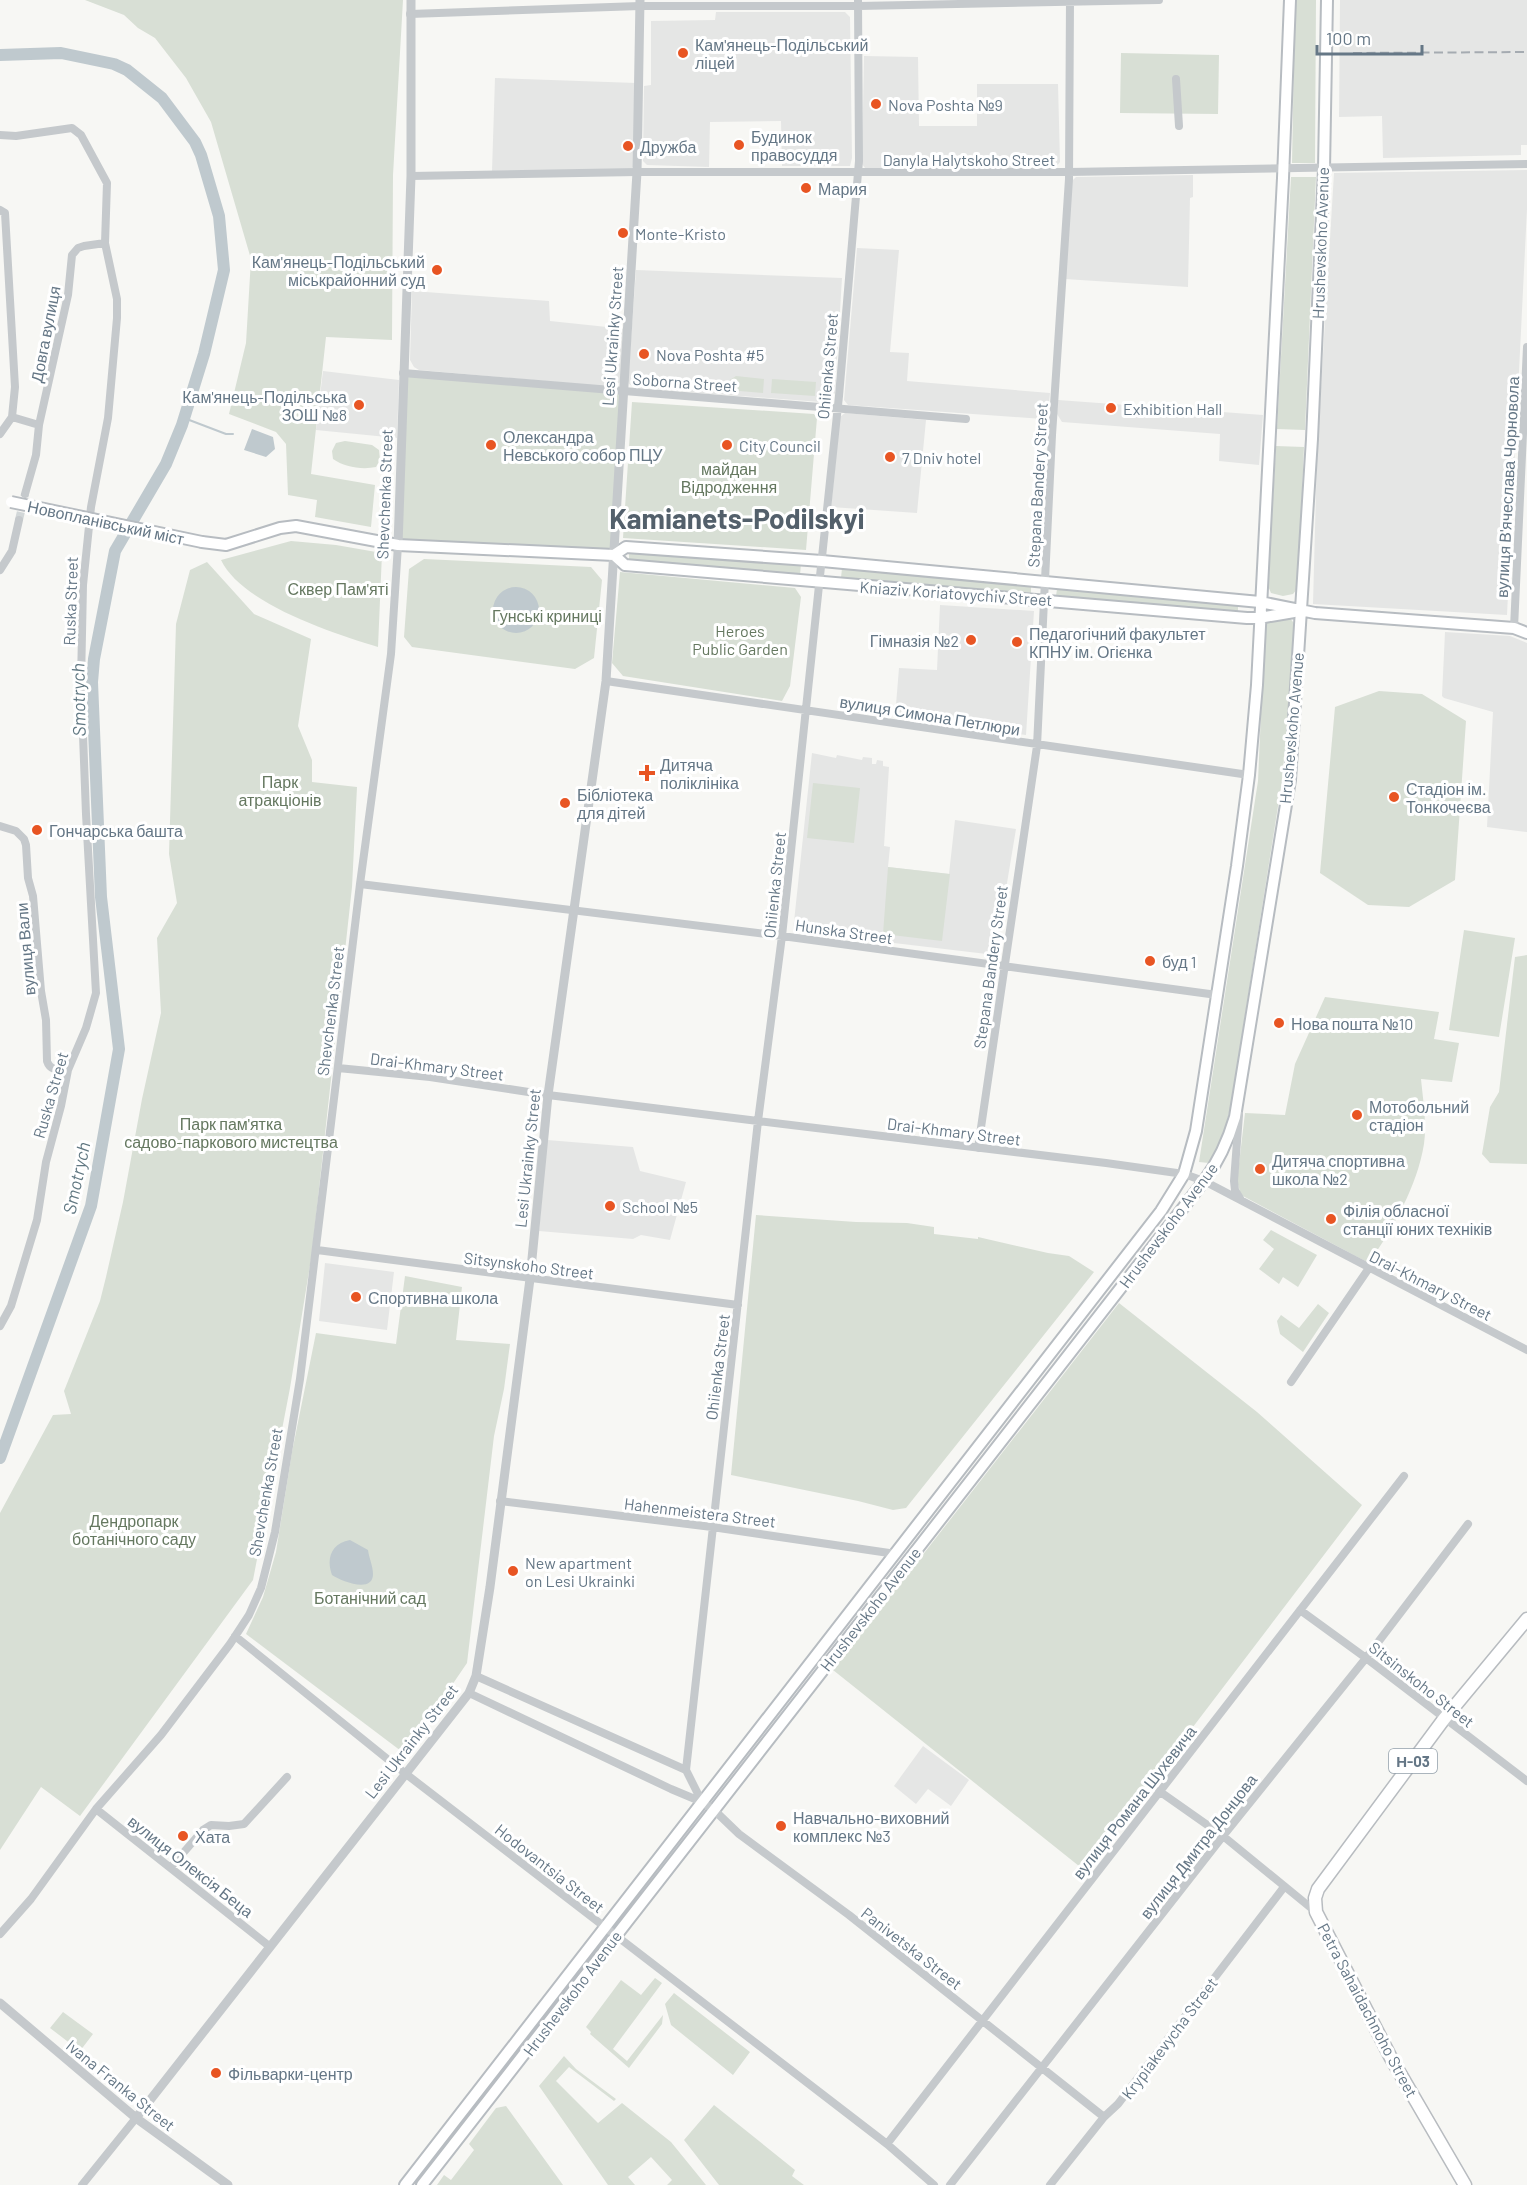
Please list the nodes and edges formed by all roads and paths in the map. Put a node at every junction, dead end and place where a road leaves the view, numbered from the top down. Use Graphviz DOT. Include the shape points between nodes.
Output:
graph roads {
  1 [pos="411,0"];
  2 [pos="1159,0"];
  3 [pos="1290,0"];
  4 [pos="1327,0"];
  5 [pos="1070,1"];
  6 [pos="640,3"];
  7 [pos="859,3"];
  8 [pos="410,14"];
  9 [pos="1176,79"];
  10 [pos="1179,126"];
  11 [pos="0,135"];
  12 [pos="1527,164"];
  13 [pos="1283,169"];
  14 [pos="1323,169"];
  15 [pos="637,172"];
  16 [pos="1069,172"];
  17 [pos="858,173"];
  18 [pos="411,176"];
  19 [pos="0,210"];
  20 [pos="105,243"];
  21 [pos="0,319"];
  22 [pos="10,321"];
  23 [pos="1527,347"];
  24 [pos="403,373"];
  25 [pos="623,391"];
  26 [pos="837,409"];
  27 [pos="12,417"];
  28 [pos="966,419"];
  29 [pos="39,425"];
  30 [pos="0,434"];
  31 [pos="25,494"];
  32 [pos="5,501"];
  33 [pos="19,519"];
  34 [pos="202,542"];
  35 [pos="398,545"];
  36 [pos="614,555"];
  37 [pos="822,561"];
  38 [pos="0,570"];
  39 [pos="820,583"];
  40 [pos="1045,583"];
  41 [pos="1044,600"];
  42 [pos="1260,602"];
  43 [pos="1301,611"];
  44 [pos="1259,618"];
  45 [pos="1514,628"];
  46 [pos="1527,633"];
  47 [pos="606,681"];
  48 [pos="806,710"];
  49 [pos="1037,746"];
  50 [pos="1249,775"];
  51 [pos="0,826"];
  52 [pos="360,884"];
  53 [pos="573,910"];
  54 [pos="782,936"];
  55 [pos="1004,966"];
  56 [pos="1217,994"];
  57 [pos="339,1068"];
  58 [pos="68,1070"];
  59 [pos="1241,1082"];
  60 [pos="548,1095"];
  61 [pos="758,1121"];
  62 [pos="978,1148"];
  63 [pos="1184,1174"];
  64 [pos="1204,1181"];
  65 [pos="1242,1201"];
  66 [pos="317,1250"];
  67 [pos="1369,1268"];
  68 [pos="530,1279"];
  69 [pos="738,1305"];
  70 [pos="0,1326"];
  71 [pos="1527,1350"];
  72 [pos="1291,1382"];
  73 [pos="1404,1476"];
  74 [pos="500,1501"];
  75 [pos="1468,1524"];
  76 [pos="712,1527"];
  77 [pos="896,1554"];
  78 [pos="1300,1610"];
  79 [pos="1527,1619"];
  80 [pos="235,1636"];
  81 [pos="1366,1658"];
  82 [pos="476,1676"];
  83 [pos="469,1694"];
  84 [pos="1444,1719"];
  85 [pos="686,1770"];
  86 [pos="406,1774"];
  87 [pos="287,1777"];
  88 [pos="1527,1780"];
  89 [pos="1160,1791"];
  90 [pos="702,1802"];
  91 [pos="96,1809"];
  92 [pos="714,1810"];
  93 [pos="1223,1836"];
  94 [pos="171,1866"];
  95 [pos="1284,1887"];
  96 [pos="1316,1912"];
  97 [pos="604,1928"];
  98 [pos="0,1934"];
  99 [pos="615,1936"];
  100 [pos="269,1946"];
  101 [pos="0,2003"];
  102 [pos="982,2021"];
  103 [pos="1042,2068"];
  104 [pos="1104,2117"];
  105 [pos="135,2118"];
  106 [pos="886,2144"];
  107 [pos="82,2185"];
  108 [pos="228,2185"];
  109 [pos="405,2185"];
  110 [pos="422,2185"];
  111 [pos="934,2185"];
  112 [pos="950,2185"];
  113 [pos="1050,2185"];
  114 [pos="1465,2185"];
  1 -- 8 [label="street, Shevchenka Street"];
  2 -- 5 [label="street"];
  3 -- 13 [label="main road, Hrushevskoho Avenue"];
  4 -- 14 [label="main road, Hrushevskoho Avenue"];
  5 -- 7 [label="street"];
  5 -- 16 [label="street, Stepana Bandery Street"];
  6 -- 7 [label="street"];
  6 -- 8 [label="street"];
  6 -- 15 [label="street, Lesi Ukrainky Street"];
  7 -- 17 [label="street, Ohiienka Street"];
  8 -- 18 [label="street, Shevchenka Street"];
  9 -- 10 [label="street"];
  11 -- 20 [label="street, Ruska Street" via="72,128 81,135 107,183"];
  12 -- 14 [label="street, Danyla Halytskoho Street"];
  13 -- 14 [label="street, Danyla Halytskoho Street"];
  13 -- 16 [label="street, Danyla Halytskoho Street"];
  13 -- 42 [label="main road, Hrushevskoho Avenue"];
  14 -- 43 [label="main road, Hrushevskoho Avenue"];
  15 -- 17 [label="street, Danyla Halytskoho Street"];
  15 -- 18 [label="street, Danyla Halytskoho Street"];
  15 -- 25 [label="street, Lesi Ukrainky Street"];
  16 -- 17 [label="street, Danyla Halytskoho Street"];
  16 -- 40 [label="street, Stepana Bandery Street"];
  17 -- 26 [label="street, Ohiienka Street"];
  18 -- 24 [label="street, Shevchenka Street"];
  19 -- 22 [label="street" via="5,213"];
  20 -- 29 [label="street, Довга вулиця" via="78,248 72,255 68,295"];
  20 -- 58 [label="street, Ruska Street" via="115,284 117,318 108,418 86,541 81,682 96,993"];
  21 -- 22 [label="street"];
  22 -- 27 [label="street" via="15,387"];
  23 -- 45 [label="street, вулиця В'ячеслава Чорновола"];
  24 -- 25 [label="street, Soborna Street"];
  24 -- 35 [label="street, Shevchenka Street"];
  25 -- 26 [label="street, Soborna Street"];
  25 -- 36 [label="street, Lesi Ukrainky Street"];
  26 -- 28 [label="street, Soborna Street"];
  26 -- 37 [label="street, Ohiienka Street"];
  27 -- 29 [label="street"];
  27 -- 30 [label="street"];
  29 -- 31 [label="street, Довга вулиця" via="36,455"];
  32 -- 34 [label="main road, Новопланівський міст, bridge"];
  33 -- 38 [label="street" via="12,551"];
  34 -- 35 [label="main road, Kniaziv Koriatovychiv Street" via="226,545 296,526"];
  35 -- 36 [label="main road, Kniaziv Koriatovychiv Street"];
  35 -- 52 [label="street, Shevchenka Street" via="391,654"];
  36 -- 37 [label="main road, Kniaziv Koriatovychiv Street" via="626,547"];
  36 -- 39 [label="main road, Kniaziv Koriatovychiv Street" via="625,565"];
  36 -- 47 [label="street, Lesi Ukrainky Street"];
  37 -- 39 [label="street, Ohiienka Street"];
  37 -- 40 [label="main road, Kniaziv Koriatovychiv Street"];
  39 -- 41 [label="main road, Kniaziv Koriatovychiv Street"];
  39 -- 48 [label="street, Ohiienka Street"];
  40 -- 41 [label="street, Stepana Bandery Street"];
  40 -- 42 [label="main road, Kniaziv Koriatovychiv Street"];
  41 -- 44 [label="main road, Kniaziv Koriatovychiv Street"];
  41 -- 49 [label="street, Stepana Bandery Street"];
  42 -- 43 [label="main road, Kniaziv Koriatovychiv Street"];
  42 -- 44 [label="main road, Hrushevskoho Avenue"];
  43 -- 44 [label="main road, Kniaziv Koriatovychiv Street"];
  43 -- 45 [label="main road, Kniaziv Koriatovychiv Street"];
  43 -- 59 [label="main road, Hrushevskoho Avenue" via="1290,780"];
  44 -- 50 [label="main road, Hrushevskoho Avenue"];
  45 -- 46 [label="main road, Kniaziv Koriatovychiv Street"];
  47 -- 48 [label="street, вулиця Симона Петлюри"];
  47 -- 53 [label="street, Lesi Ukrainky Street"];
  48 -- 49 [label="street, вулиця Симона Петлюри"];
  48 -- 54 [label="street, Ohiienka Street"];
  49 -- 50 [label="street, вулиця Симона Петлюри"];
  49 -- 55 [label="street, Stepana Bandery Street"];
  50 -- 56 [label="main road, Hrushevskoho Avenue"];
  51 -- 58 [label="street, вулиця Вали" via="16,831 26,845 47,1061 54,1070"];
  52 -- 53 [label="street, Hunska Street"];
  52 -- 57 [label="street, Shevchenka Street"];
  53 -- 54 [label="street, Hunska Street"];
  53 -- 60 [label="street, Lesi Ukrainky Street"];
  54 -- 55 [label="street, Hunska Street"];
  54 -- 61 [label="street, Ohiienka Street"];
  55 -- 56 [label="street, Hunska Street"];
  55 -- 62 [label="street, Stepana Bandery Street"];
  56 -- 63 [label="main road, Hrushevskoho Avenue" via="1196,1131"];
  57 -- 60 [label="street, Drai-Khmary Street"];
  57 -- 66 [label="street, Shevchenka Street"];
  58 -- 70 [label="street, Ruska Street" via="45,1162 37,1220 11,1306"];
  59 -- 64 [label="main road, Hrushevskoho Avenue" via="1228,1140"];
  59 -- 65 [label="street" via="1234,1181"];
  60 -- 61 [label="street, Drai-Khmary Street"];
  60 -- 68 [label="street, Lesi Ukrainky Street"];
  61 -- 62 [label="street, Drai-Khmary Street"];
  61 -- 69 [label="street, Ohiienka Street"];
  62 -- 63 [label="street, Drai-Khmary Street"];
  63 -- 64 [label="street, Drai-Khmary Street"];
  63 -- 77 [label="main road, Hrushevskoho Avenue" via="1161,1211"];
  64 -- 65 [label="street, Drai-Khmary Street"];
  64 -- 92 [label="main road, Hrushevskoho Avenue"];
  65 -- 67 [label="street, Drai-Khmary Street"];
  66 -- 68 [label="street, Sitsynskoho Street"];
  66 -- 80 [label="street, Shevchenka Street" via="272,1543 261,1588"];
  67 -- 71 [label="street, Drai-Khmary Street"];
  67 -- 72 [label="street"];
  68 -- 69 [label="street, Sitsynskoho Street"];
  68 -- 74 [label="street, Lesi Ukrainky Street"];
  69 -- 76 [label="street, Ohiienka Street"];
  73 -- 78 [label="street, вулиця Романа Шухевича"];
  74 -- 76 [label="street, Hahenmeistera Street"];
  74 -- 82 [label="street, Lesi Ukrainky Street"];
  75 -- 81 [label="street, вулиця Дмитра Донцова"];
  76 -- 77 [label="street, Hahenmeistera Street"];
  76 -- 85 [label="street, Ohiienka Street"];
  77 -- 90 [label="main road, Hrushevskoho Avenue"];
  78 -- 81 [label="street, Sitsinskoho Street"];
  78 -- 89 [label="street, вулиця Романа Шухевича"];
  79 -- 84 [label="main road, Н-03"];
  80 -- 86 [label="street, Hodovantsia Street"];
  80 -- 91 [label="street, Shevchenka Street" via="161,1735"];
  81 -- 84 [label="street, Sitsinskoho Street"];
  81 -- 93 [label="street, вулиця Дмитра Донцова"];
  82 -- 83 [label="street, Lesi Ukrainky Street"];
  82 -- 85 [label="street"];
  83 -- 86 [label="street, Lesi Ukrainky Street"];
  83 -- 90 [label="street, Panivetska Street"];
  84 -- 88 [label="street, Sitsinskoho Street"];
  84 -- 96 [label="main road, Н-03" via="1318,1888"];
  85 -- 90 [label="street, Panivetska Street"];
  86 -- 97 [label="street, Hodovantsia Street"];
  86 -- 100 [label="street, Lesi Ukrainky Street"];
  87 -- 94 [label="street" via="244,1824 211,1825"];
  89 -- 93 [label="street, Petra Sahaidachnoho Street"];
  89 -- 102 [label="street, вулиця Романа Шухевича"];
  90 -- 92 [label="street, Panivetska Street"];
  90 -- 97 [label="main road, Hrushevskoho Avenue"];
  91 -- 94 [label="street, вулиця Олексія Беца"];
  91 -- 98 [label="street, Shevchenka Street" via="31,1899"];
  92 -- 99 [label="main road, Hrushevskoho Avenue"];
  92 -- 102 [label="street, Panivetska Street" via="739,1834"];
  93 -- 95 [label="street, Petra Sahaidachnoho Street"];
  93 -- 103 [label="street, вулиця Дмитра Донцова"];
  94 -- 100 [label="street, вулиця Олексія Беца"];
  95 -- 96 [label="street, Petra Sahaidachnoho Street"];
  95 -- 104 [label="street, Krypiakevycha Street" via="1118,2104"];
  96 -- 114 [label="main road, Petra Sahaidachnoho Street" via="1391,2058"];
  97 -- 99 [label="street, Hodovantsia Street"];
  97 -- 109 [label="main road, Hrushevskoho Avenue"];
  99 -- 106 [label="street, Hodovantsia Street"];
  99 -- 110 [label="main road, Hrushevskoho Avenue"];
  100 -- 105 [label="street, Lesi Ukrainky Street"];
  101 -- 105 [label="street, Ivana Franka Street"];
  102 -- 103 [label="street, Panivetska Street"];
  102 -- 106 [label="street, вулиця Романа Шухевича"];
  103 -- 104 [label="street, Panivetska Street"];
  103 -- 112 [label="street, вулиця Дмитра Донцова"];
  104 -- 113 [label="street, Krypiakevycha Street"];
  105 -- 107 [label="street, Lesi Ukrainky Street"];
  105 -- 108 [label="street, Ivana Franka Street"];
  106 -- 111 [label="street, Hodovantsia Street"];
}
